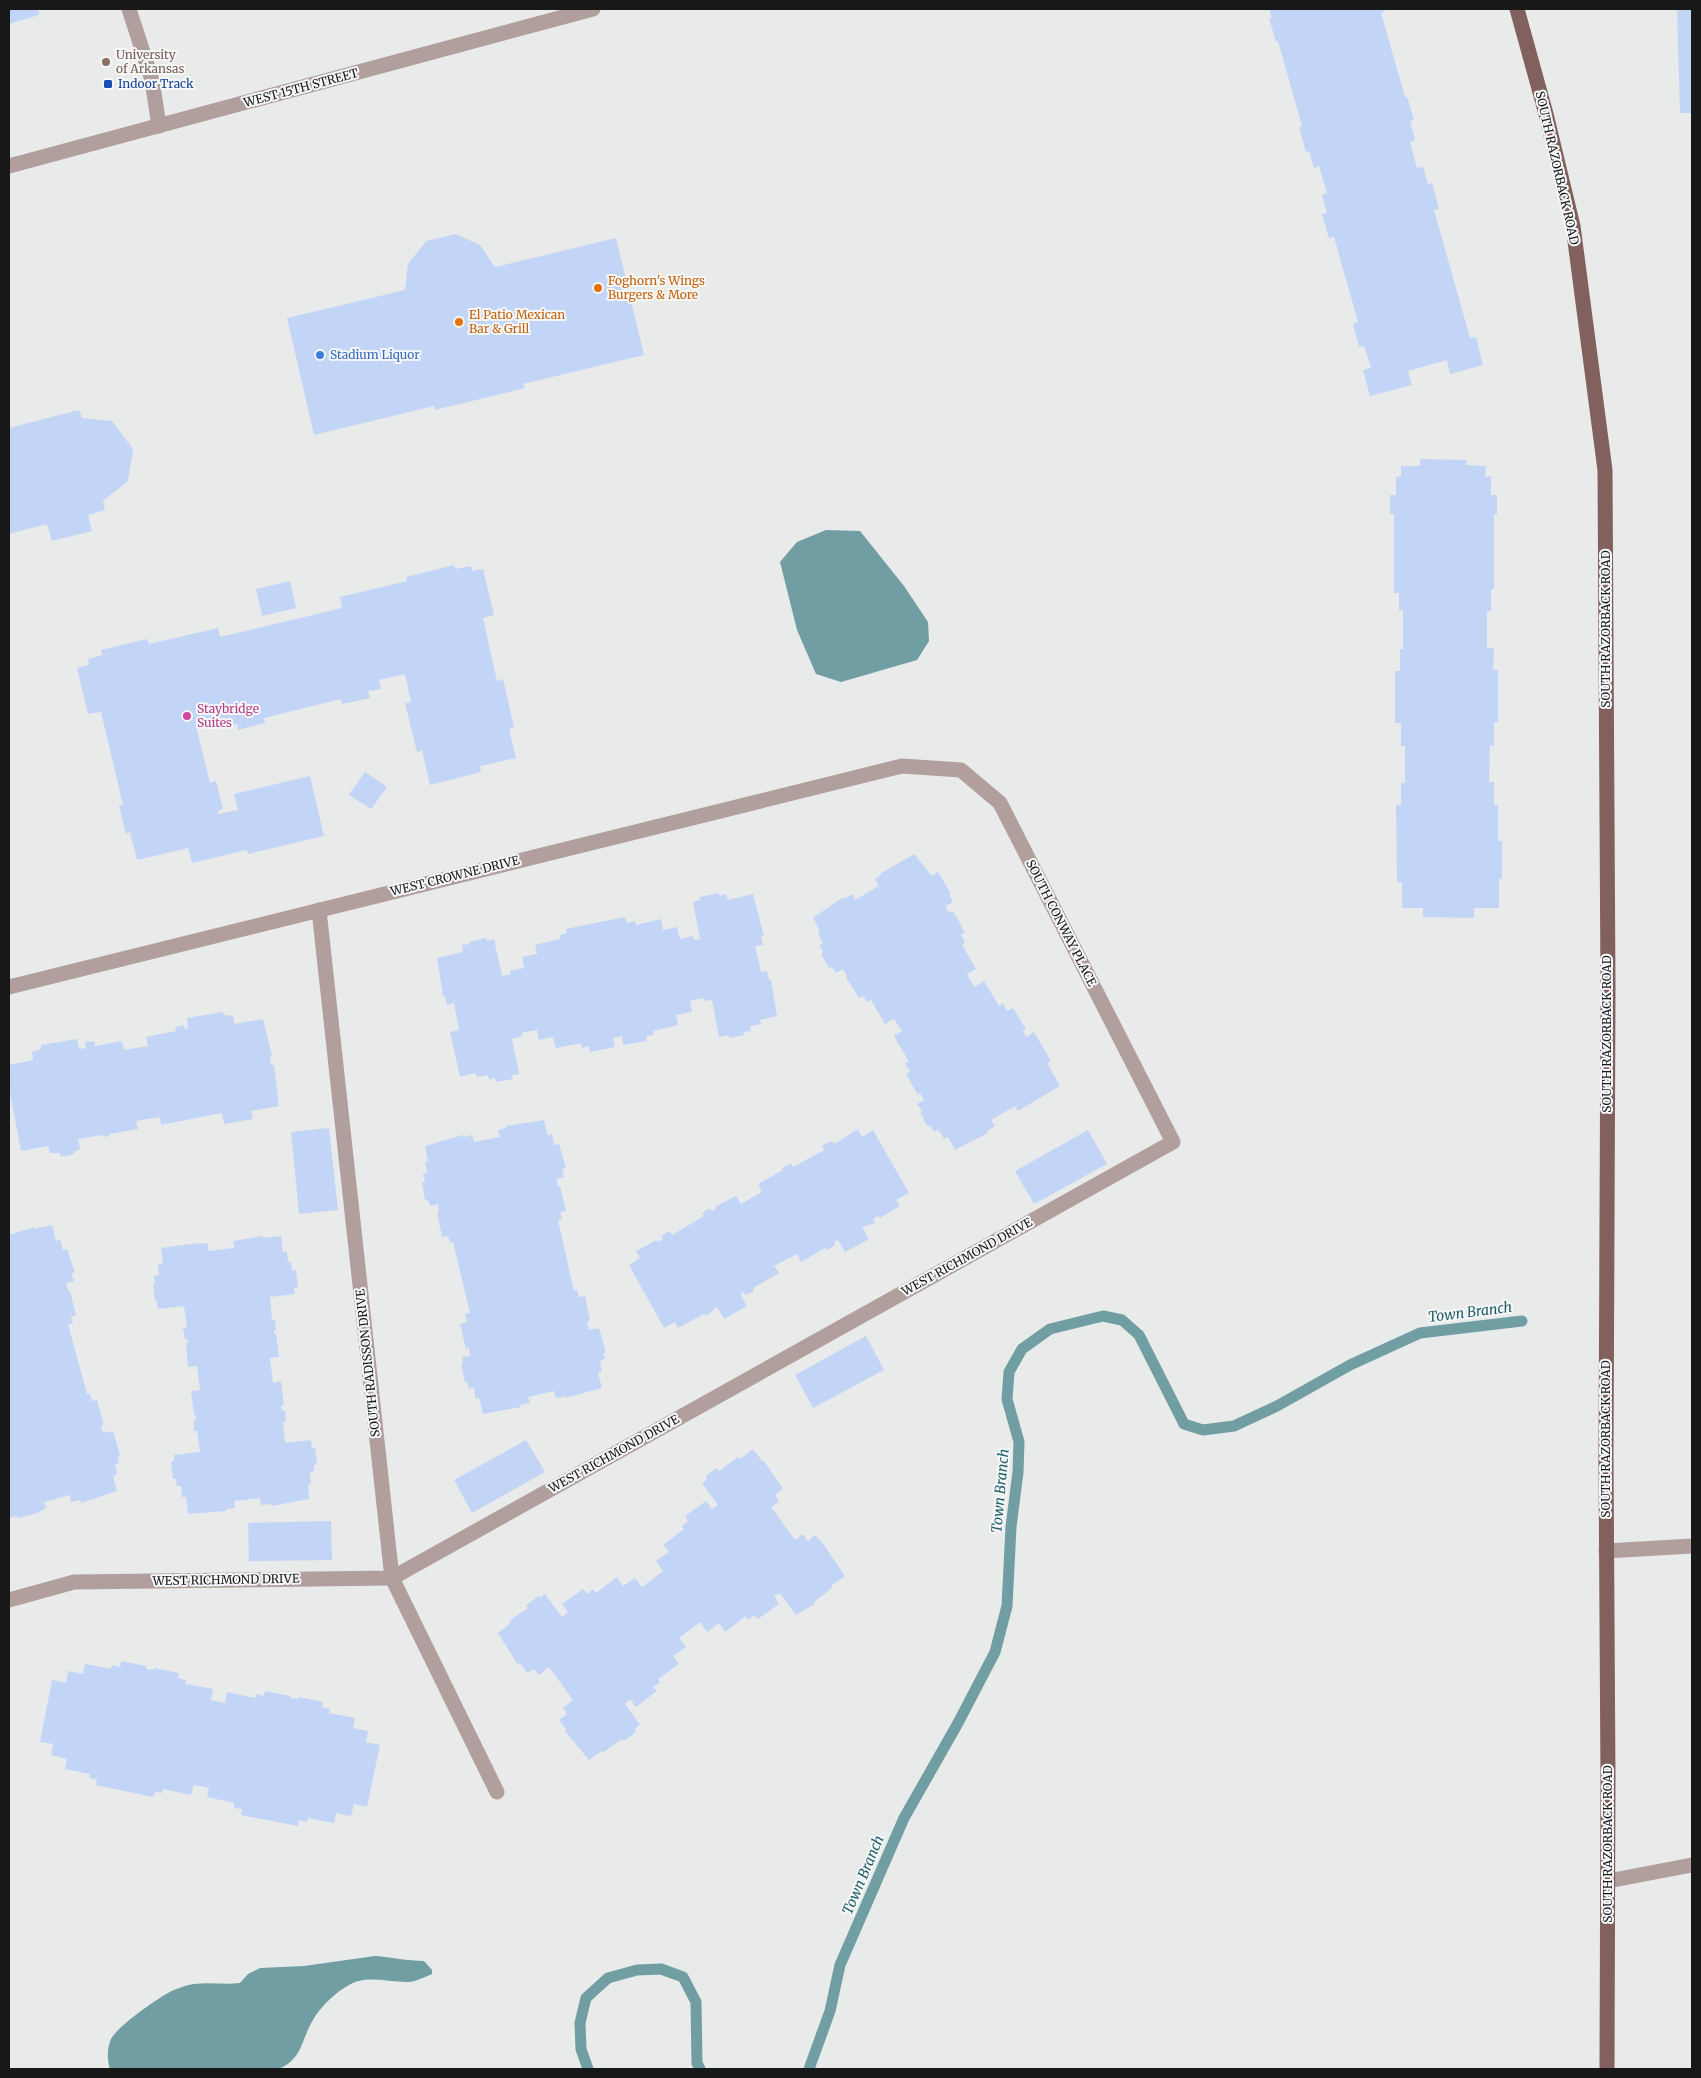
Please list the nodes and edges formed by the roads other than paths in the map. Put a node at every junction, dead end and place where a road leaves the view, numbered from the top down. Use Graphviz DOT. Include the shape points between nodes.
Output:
graph roads {
  1 [pos="130,9"];
  2 [pos="592,9"];
  3 [pos="1517,9"];
  4 [pos="159,126"];
  5 [pos="9,166"];
  6 [pos="902,766"];
  7 [pos="319,910"];
  8 [pos="9,987"];
  9 [pos="1173,1142"];
  10 [pos="1692,1546"];
  11 [pos="1606,1551"];
  12 [pos="392,1578"];
  13 [pos="9,1600"];
  14 [pos="497,1792"];
  15 [pos="1692,1865"];
  16 [pos="1608,1881"];
  17 [pos="1607,2069"];
  1 -- 4 [label="street" via="152,80"];
  2 -- 4 [label="street, WEST 15TH STREET"];
  3 -- 11 [label="main road, SOUTH RAZORBACK ROAD" via="1573,226 1605,470 1608,988"];
  4 -- 5 [label="street, WEST 15TH STREET"];
  6 -- 7 [label="street, WEST CROWNE DRIVE"];
  6 -- 9 [label="street, SOUTH CONWAY PLACE" via="960,770 1000,804"];
  7 -- 8 [label="street, WEST CROWNE DRIVE"];
  7 -- 12 [label="street, SOUTH RADISSON DRIVE"];
  9 -- 12 [label="street, WEST RICHMOND DRIVE"];
  10 -- 11 [label="street"];
  11 -- 16 [label="main road, SOUTH RAZORBACK ROAD"];
  12 -- 13 [label="street, WEST RICHMOND DRIVE" via="74,1582"];
  12 -- 14 [label="street, SOUTH RADISSON DRIVE"];
  15 -- 16 [label="street"];
  16 -- 17 [label="main road, SOUTH RAZORBACK ROAD"];
}
